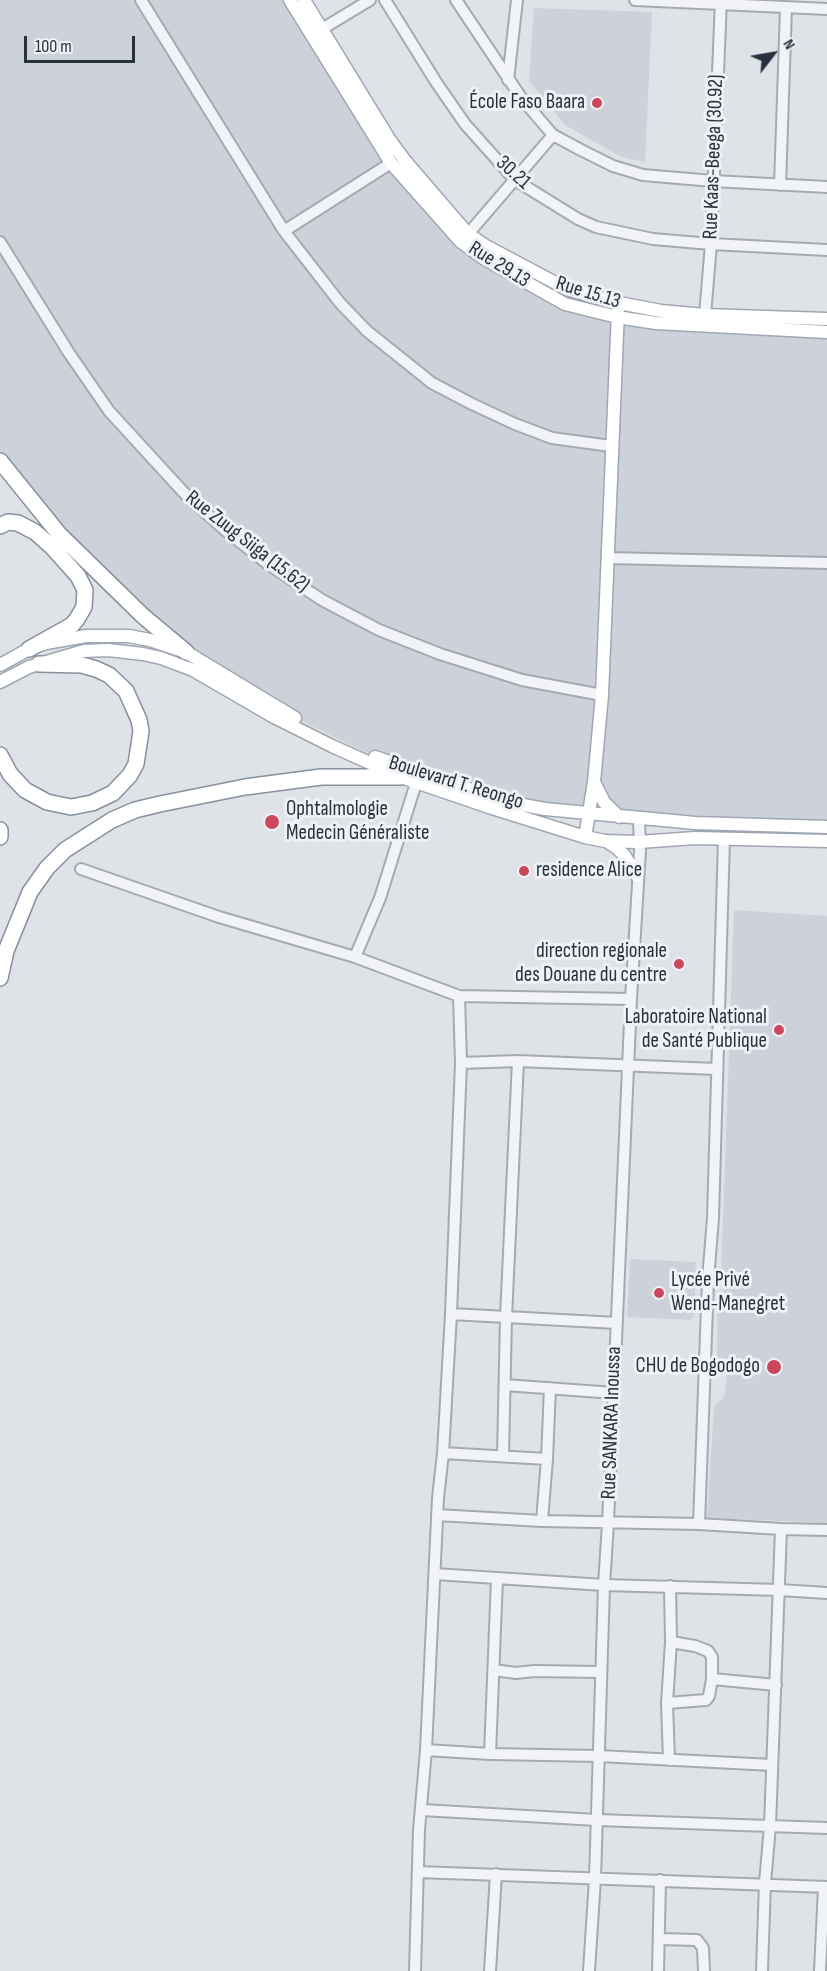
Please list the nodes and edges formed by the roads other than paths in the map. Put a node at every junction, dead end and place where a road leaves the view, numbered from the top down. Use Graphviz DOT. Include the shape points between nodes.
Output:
graph roads {
  1 [pos="141,0"];
  2 [pos="290,0"];
  3 [pos="304,0"];
  4 [pos="370,0"];
  5 [pos="385,0"];
  6 [pos="456,0"];
  7 [pos="517,0"];
  8 [pos="634,0"];
  9 [pos="652,0"];
  10 [pos="720,2"];
  11 [pos="786,8"];
  12 [pos="827,9"];
  13 [pos="316,32"];
  14 [pos="508,80"];
  15 [pos="553,135"];
  16 [pos="391,163"];
  17 [pos="515,180"];
  18 [pos="713,181"];
  19 [pos="780,185"];
  20 [pos="827,187"];
  21 [pos="284,231"];
  22 [pos="468,234"];
  23 [pos="0,242"];
  24 [pos="711,244"];
  25 [pos="827,250"];
  26 [pos="619,303"];
  27 [pos="705,315"];
  28 [pos="617,317"];
  29 [pos="827,319"];
  30 [pos="827,332"];
  31 [pos="611,446"];
  32 [pos="0,461"];
  33 [pos="0,526"];
  34 [pos="607,558"];
  35 [pos="827,562"];
  36 [pos="29,649"];
  37 [pos="186,652"];
  38 [pos="39,664"];
  39 [pos="0,665"];
  40 [pos="0,682"];
  41 [pos="602,695"];
  42 [pos="0,755"];
  43 [pos="401,777"];
  44 [pos="594,782"];
  45 [pos="416,783"];
  46 [pos="588,813"];
  47 [pos="619,817"];
  48 [pos="639,817"];
  49 [pos="827,827"];
  50 [pos="0,830"];
  51 [pos="0,837"];
  52 [pos="585,837"];
  53 [pos="724,839"];
  54 [pos="605,841"];
  55 [pos="827,841"];
  56 [pos="639,842"];
  57 [pos="81,869"];
  58 [pos="637,876"];
  59 [pos="355,957"];
  60 [pos="0,978"];
  61 [pos="459,996"];
  62 [pos="631,999"];
  63 [pos="518,1061"];
  64 [pos="461,1063"];
  65 [pos="628,1064"];
  66 [pos="716,1069"];
  67 [pos="451,1314"];
  68 [pos="506,1317"];
  69 [pos="617,1323"];
  70 [pos="505,1385"];
  71 [pos="550,1388"];
  72 [pos="615,1393"];
  73 [pos="443,1454"];
  74 [pos="503,1456"];
  75 [pos="547,1459"];
  76 [pos="437,1515"];
  77 [pos="542,1521"];
  78 [pos="608,1523"];
  79 [pos="699,1524"];
  80 [pos="781,1529"];
  81 [pos="827,1530"];
  82 [pos="435,1574"];
  83 [pos="497,1579"];
  84 [pos="604,1585"];
  85 [pos="669,1586"];
  86 [pos="780,1590"];
  87 [pos="827,1593"];
  88 [pos="671,1642"];
  89 [pos="494,1670"];
  90 [pos="600,1672"];
  91 [pos="712,1678"];
  92 [pos="776,1685"];
  93 [pos="667,1704"];
  94 [pos="426,1750"];
  95 [pos="490,1754"];
  96 [pos="599,1756"];
  97 [pos="669,1760"];
  98 [pos="772,1765"];
  99 [pos="422,1810"];
  100 [pos="597,1820"];
  101 [pos="770,1826"];
  102 [pos="827,1828"];
  103 [pos="418,1872"];
  104 [pos="496,1874"];
  105 [pos="595,1879"];
  106 [pos="660,1880"];
  107 [pos="765,1883"];
  108 [pos="826,1887"];
  109 [pos="660,1940"];
  110 [pos="416,1971"];
  111 [pos="490,1971"];
  112 [pos="589,1971"];
  113 [pos="658,1971"];
  114 [pos="704,1971"];
  115 [pos="762,1971"];
  116 [pos="820,1971"];
  1 -- 21 [label="street"];
  2 -- 13 [label="main road, Rue 29.13"];
  3 -- 13 [label="main road, Rue 15.13"];
  4 -- 13 [label="street"];
  5 -- 17 [label="street, 30.21 / 30.21" via="465,124"];
  6 -- 14 [label="street"];
  7 -- 14 [label="street"];
  8 -- 9 [label="street"];
  9 -- 10 [label="street"];
  10 -- 11 [label="street"];
  10 -- 18 [label="street, Rue Kaas-Beega (30.92)"];
  11 -- 12 [label="street"];
  11 -- 19 [label="street"];
  13 -- 16 [label="main road, Rue 29.13"];
  13 -- 22 [label="main road, Rue 15.13" via="406,162"];
  14 -- 15 [label="street"];
  15 -- 17 [label="street"];
  15 -- 18 [label="street" via="613,166 643,175"];
  16 -- 21 [label="street"];
  16 -- 28 [label="main road, Rue 29.13" via="477,255 565,304"];
  17 -- 22 [label="street"];
  17 -- 24 [label="street, 30.21 / 30.21" via="596,227 653,239"];
  18 -- 19 [label="street"];
  18 -- 24 [label="street, Rue Kaas-Beega (30.92)"];
  19 -- 20 [label="street"];
  21 -- 31 [label="street" via="367,331 432,383 552,438"];
  22 -- 26 [label="main road, Rue 15.13" via="567,289"];
  23 -- 41 [label="street, Rue Zuug Siiga (15.62)" via="109,411 186,495 268,564 322,600 379,630 440,654 522,680"];
  24 -- 25 [label="street, 30.21"];
  24 -- 27 [label="street, Rue Kaas-Beega (30.92)"];
  26 -- 27 [label="main road, Rue 15.13"];
  26 -- 28 [label="main road"];
  27 -- 29 [label="main road, Rue 15.13"];
  28 -- 30 [label="main road, Rue 29.13" via="656,323"];
  28 -- 31 [label="main road"];
  31 -- 34 [label="main road"];
  32 -- 37 [label="highway" via="59,534"];
  33 -- 36 [label="highway" via="18,523 35,532 78,576 85,590 84,607 72,625"];
  34 -- 35 [label="street"];
  34 -- 41 [label="main road"];
  36 -- 37 [label="main road, Boulevard T. Reongo" via="86,636 129,636"];
  36 -- 39 [label="main road, Boulevard T. Reongo"];
  37 -- 46 [label="main road, Boulevard T. Reongo" via="281,711 377,758 507,802"];
  38 -- 40 [label="main road, Boulevard T. Reongo"];
  38 -- 42 [label="highway" via="82,664 109,675 126,691 140,720 136,764 113,793 71,807 47,802 25,790"];
  38 -- 43 [label="main road, Boulevard T. Reongo" via="84,651 108,650 161,658 193,670 284,722"];
  41 -- 44 [label="main road"];
  43 -- 45 [label="main road, Boulevard T. Reongo"];
  43 -- 60 [label="highway" via="321,777 245,787 135,810 112,820 65,850 47,868 30,892 6,951"];
  44 -- 46 [label="main road"];
  44 -- 47 [label="main road" via="604,802"];
  45 -- 52 [label="main road, Boulevard T. Reongo"];
  45 -- 59 [label="street" via="382,891"];
  46 -- 47 [label="main road, Boulevard T. Reongo"];
  46 -- 52 [label="main road"];
  47 -- 48 [label="main road, Boulevard T. Reongo"];
  48 -- 49 [label="main road, Boulevard T. Reongo" via="695,823"];
  48 -- 56 [label="street, Rue SANKARA Inoussa"];
  50 -- 51 [label="highway"];
  52 -- 54 [label="main road, Boulevard T. Reongo"];
  53 -- 55 [label="main road, Boulevard T. Reongo"];
  53 -- 56 [label="main road, Boulevard T. Reongo"];
  53 -- 66 [label="street"];
  54 -- 56 [label="main road, Boulevard T. Reongo"];
  54 -- 58 [label="main road" via="625,856"];
  56 -- 58 [label="street, Rue SANKARA Inoussa"];
  57 -- 59 [label="street" via="219,917"];
  58 -- 62 [label="street, Rue SANKARA Inoussa"];
  59 -- 61 [label="street"];
  61 -- 62 [label="street"];
  61 -- 64 [label="street"];
  62 -- 65 [label="street, Rue SANKARA Inoussa"];
  63 -- 64 [label="street"];
  63 -- 65 [label="street"];
  63 -- 68 [label="street"];
  64 -- 67 [label="street"];
  65 -- 66 [label="street"];
  65 -- 69 [label="street, Rue SANKARA Inoussa"];
  66 -- 79 [label="street"];
  67 -- 68 [label="street"];
  67 -- 73 [label="street"];
  68 -- 69 [label="street"];
  68 -- 70 [label="street"];
  69 -- 72 [label="street, Rue SANKARA Inoussa"];
  70 -- 71 [label="street"];
  70 -- 74 [label="street"];
  71 -- 72 [label="street"];
  71 -- 75 [label="street"];
  72 -- 78 [label="street, Rue SANKARA Inoussa"];
  73 -- 74 [label="street"];
  73 -- 76 [label="street"];
  74 -- 75 [label="street"];
  75 -- 77 [label="street"];
  76 -- 77 [label="street"];
  76 -- 82 [label="street"];
  77 -- 78 [label="street"];
  78 -- 79 [label="street"];
  78 -- 84 [label="street, Rue SANKARA Inoussa"];
  79 -- 80 [label="street"];
  80 -- 81 [label="street"];
  80 -- 86 [label="street"];
  82 -- 83 [label="street"];
  82 -- 94 [label="street"];
  83 -- 84 [label="street"];
  83 -- 89 [label="street"];
  84 -- 85 [label="street"];
  84 -- 90 [label="street, Rue SANKARA Inoussa"];
  85 -- 86 [label="street"];
  85 -- 88 [label="street"];
  86 -- 87 [label="street"];
  86 -- 92 [label="street"];
  88 -- 91 [label="street" via="708,1651 712,1657"];
  88 -- 93 [label="street"];
  89 -- 90 [label="street"];
  89 -- 95 [label="street"];
  90 -- 96 [label="street, Rue SANKARA Inoussa"];
  91 -- 92 [label="street"];
  91 -- 93 [label="street" via="706,1700"];
  92 -- 98 [label="street"];
  93 -- 97 [label="street"];
  94 -- 95 [label="street"];
  94 -- 99 [label="street"];
  95 -- 96 [label="street"];
  96 -- 97 [label="street"];
  96 -- 100 [label="street, Rue SANKARA Inoussa"];
  97 -- 98 [label="street"];
  98 -- 101 [label="street"];
  99 -- 100 [label="street"];
  99 -- 103 [label="street"];
  100 -- 101 [label="street"];
  100 -- 105 [label="street, Rue SANKARA Inoussa"];
  101 -- 102 [label="street"];
  101 -- 107 [label="street"];
  103 -- 104 [label="street"];
  103 -- 110 [label="street"];
  104 -- 105 [label="street"];
  104 -- 111 [label="street"];
  105 -- 106 [label="street"];
  105 -- 112 [label="street, Rue SANKARA Inoussa"];
  106 -- 107 [label="street"];
  106 -- 109 [label="street"];
  107 -- 108 [label="street"];
  107 -- 115 [label="street"];
  108 -- 116 [label="street"];
  109 -- 113 [label="street"];
  109 -- 114 [label="street" via="697,1941 703,1948"];
}
